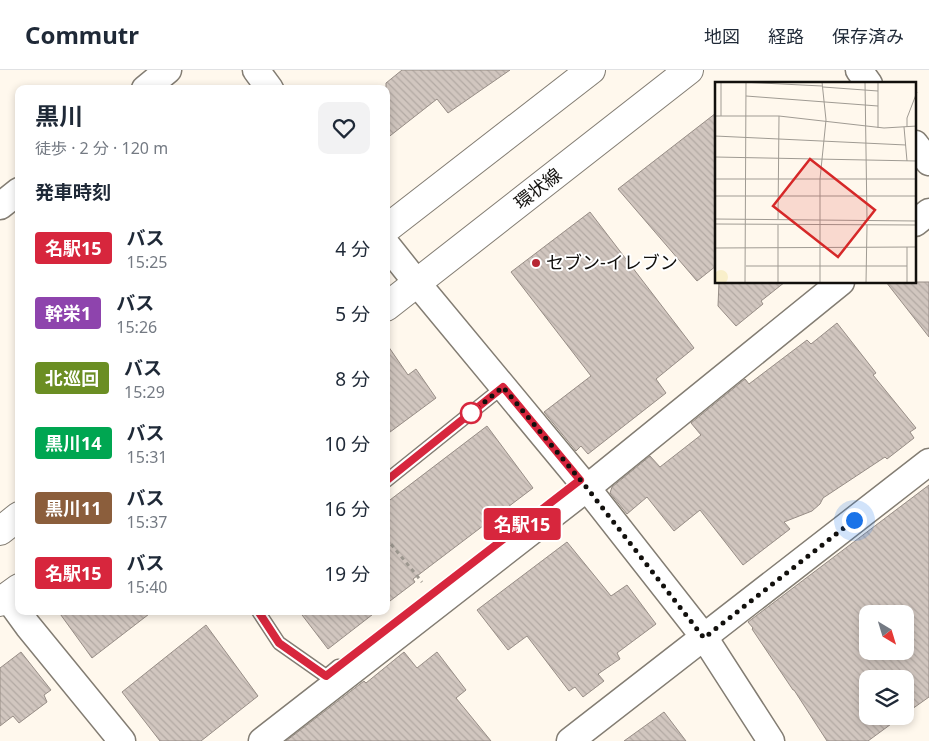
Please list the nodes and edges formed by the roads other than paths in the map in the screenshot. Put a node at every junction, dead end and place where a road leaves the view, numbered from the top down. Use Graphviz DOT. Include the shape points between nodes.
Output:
graph roads {
  1 [pos="168,70"];
  2 [pos="256,70"];
  3 [pos="591,70"];
  4 [pos="689,70"];
  5 [pos="859,70"];
  6 [pos="868,82"];
  7 [pos="150,85"];
  8 [pos="267,85"];
  9 [pos="916,145"];
  10 [pos="929,162"];
  11 [pos="15,194"];
  12 [pos="0,206"];
  13 [pos="929,212"];
  14 [pos="916,222"];
  15 [pos="390,226"];
  16 [pos="390,249"];
  17 [pos="417,283"];
  18 [pos="839,284"];
  19 [pos="390,304"];
  20 [pos="503,387"];
  21 [pos="929,462"];
  22 [pos="390,478"];
  23 [pos="583,484"];
  24 [pos="15,519"];
  25 [pos="0,531"];
  26 [pos="8,595"];
  27 [pos="15,606"];
  28 [pos="21,615"];
  29 [pos="261,615"];
  30 [pos="704,638"];
  31 [pos="122,741"];
  32 [pos="262,741"];
  33 [pos="570,741"];
  34 [pos="771,741"];
  1 -- 7 [label="street"];
  2 -- 8 [label="street"];
  3 -- 15 [label="main road"];
  4 -- 17 [label="main road, 環状線"];
  5 -- 6 [label="street"];
  9 -- 10 [label="street"];
  11 -- 12 [label="street"];
  13 -- 14 [label="street"];
  16 -- 17 [label="street"];
  17 -- 19 [label="main road, 環状線"];
  17 -- 20 [label="street"];
  18 -- 23 [label="street"];
  20 -- 22 [label="lane"];
  20 -- 23 [label="street"];
  21 -- 30 [label="street"];
  23 -- 29 [label="lane" via="326,676 279,643"];
  23 -- 30 [label="street"];
  23 -- 32 [label="street"];
  24 -- 25 [label="main road"];
  26 -- 27 [label="street"];
  28 -- 31 [label="street"];
  30 -- 33 [label="street"];
  30 -- 34 [label="street"];
}
